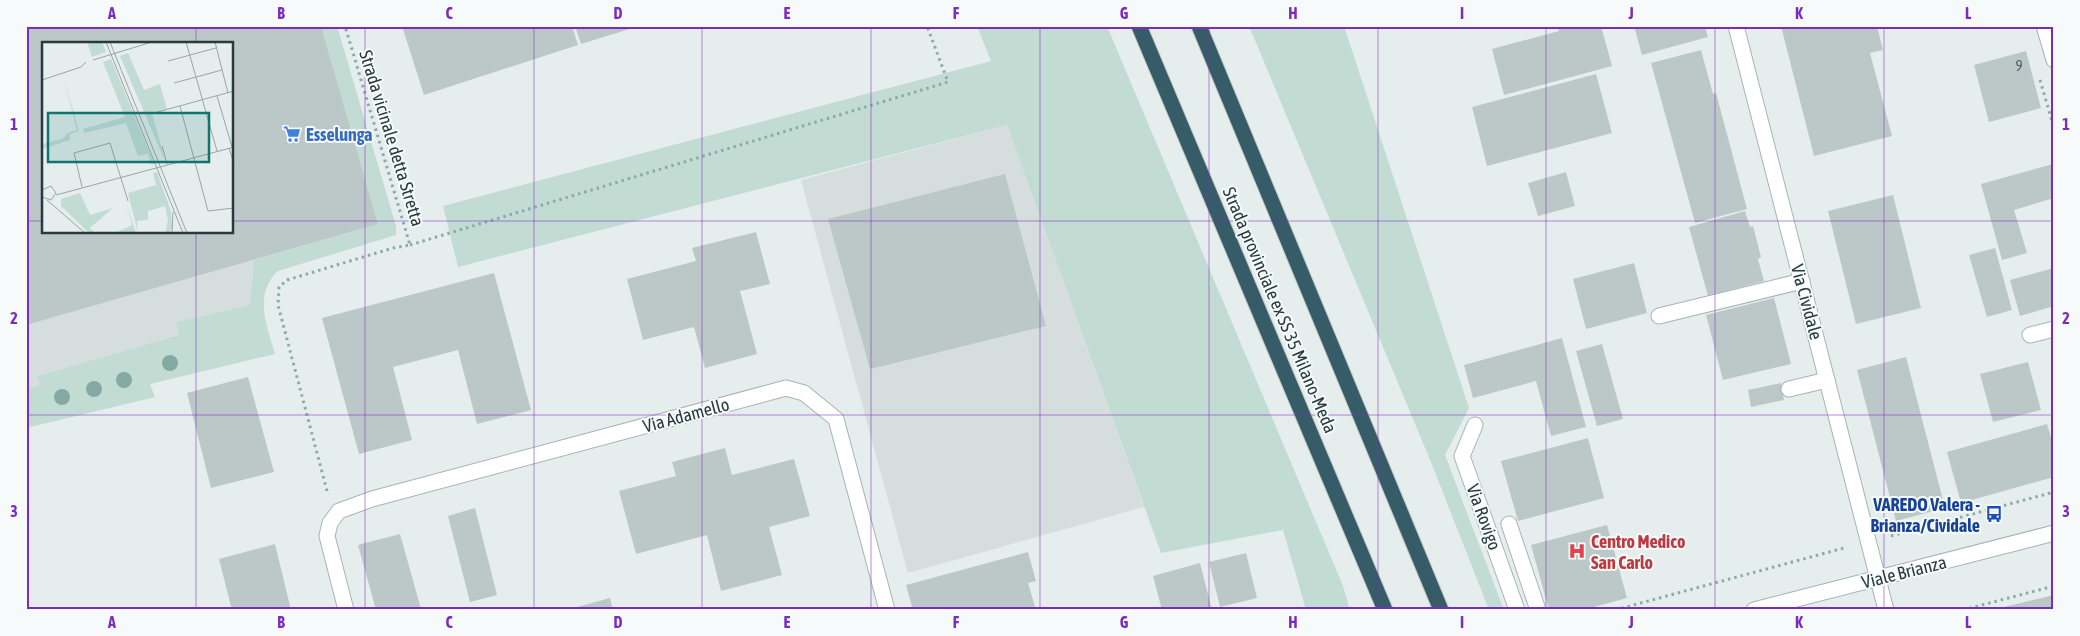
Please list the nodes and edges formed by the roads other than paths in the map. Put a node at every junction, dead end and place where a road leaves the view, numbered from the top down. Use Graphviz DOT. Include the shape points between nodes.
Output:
graph roads {
  1 [pos="1139,26"];
  2 [pos="1199,26"];
  3 [pos="1736,26"];
  4 [pos="2044,26"];
  5 [pos="2054,60"];
  6 [pos="1802,281"];
  7 [pos="1659,316"];
  8 [pos="2054,329"];
  9 [pos="2030,335"];
  10 [pos="1827,380"];
  11 [pos="1789,389"];
  12 [pos="1475,426"];
  13 [pos="1509,524"];
  14 [pos="2054,534"];
  15 [pos="1371,576"];
  16 [pos="1878,579"];
  17 [pos="346,610"];
  18 [pos="888,610"];
  19 [pos="1378,610"];
  20 [pos="1385,610"];
  21 [pos="1441,610"];
  22 [pos="1518,610"];
  23 [pos="1538,610"];
  24 [pos="1754,610"];
  25 [pos="1886,610"];
  1 -- 15 [label="highway, Strada provinciale ex SS 35 Milano-Meda"];
  2 -- 21 [label="highway, Strada provinciale ex SS 35 Milano-Meda"];
  3 -- 6 [label="street, Via Cividale"];
  4 -- 5 [label="street"];
  6 -- 7 [label="street"];
  6 -- 10 [label="street, Via Cividale"];
  8 -- 9 [label="street"];
  10 -- 11 [label="street"];
  10 -- 16 [label="street, Via Cividale"];
  12 -- 22 [label="street, Via Rovigo" via="1462,456"];
  13 -- 23 [label="street"];
  14 -- 16 [label="street, Viale Brianza"];
  15 -- 19 [label="highway"];
  15 -- 20 [label="highway, Strada provinciale ex SS 35 Milano-Meda"];
  16 -- 24 [label="street, Viale Brianza"];
  16 -- 25 [label="street, Via Cividale"];
  17 -- 18 [label="street, Via Adamello" via="327,536 338,511 372,499 786,388 804,392 836,419"];
}
